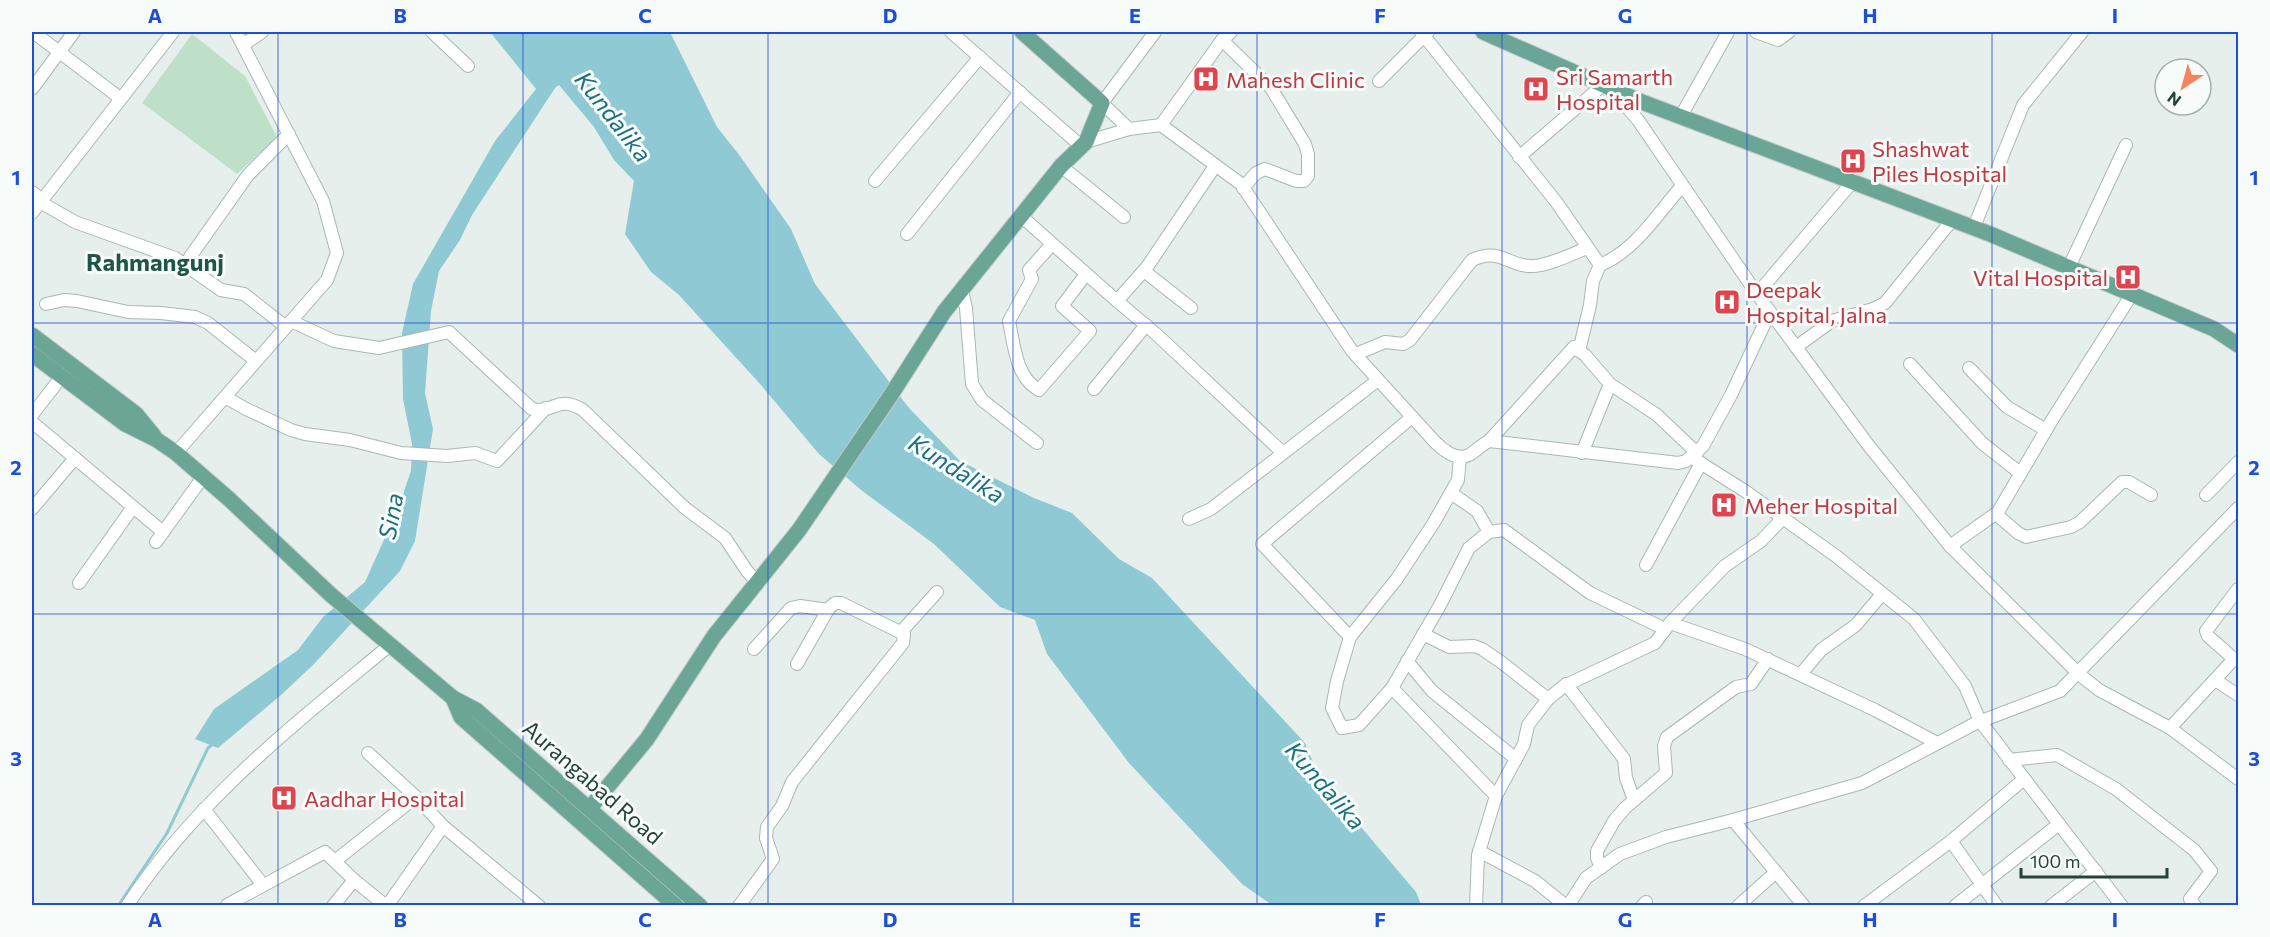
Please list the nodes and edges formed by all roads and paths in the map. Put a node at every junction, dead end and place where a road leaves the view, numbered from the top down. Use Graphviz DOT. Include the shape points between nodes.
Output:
graph roads {
  1 [pos="33,32"];
  2 [pos="74,32"];
  3 [pos="173,32"];
  4 [pos="236,32"];
  5 [pos="262,32"];
  6 [pos="432,32"];
  7 [pos="951,32"];
  8 [pos="1022,32"];
  9 [pos="1155,32"];
  10 [pos="1483,32"];
  11 [pos="1728,32"];
  12 [pos="1756,32"];
  13 [pos="1789,32"];
  14 [pos="2082,32"];
  15 [pos="1424,33"];
  16 [pos="1226,36"];
  17 [pos="243,45"];
  18 [pos="59,52"];
  19 [pos="980,57"];
  20 [pos="468,66"];
  21 [pos="1379,81"];
  22 [pos="1606,86"];
  23 [pos="32,88"];
  24 [pos="1020,92"];
  25 [pos="120,98"];
  26 [pos="1102,103"];
  27 [pos="1681,116"];
  28 [pos="1161,125"];
  29 [pos="1130,129"];
  30 [pos="289,134"];
  31 [pos="1083,144"];
  32 [pos="2126,145"];
  33 [pos="1520,156"];
  34 [pos="1061,166"];
  35 [pos="1215,166"];
  36 [pos="1854,180"];
  37 [pos="875,181"];
  38 [pos="1682,186"];
  39 [pos="1244,188"];
  40 [pos="32,192"];
  41 [pos="41,201"];
  42 [pos="32,213"];
  43 [pos="1021,216"];
  44 [pos="1125,217"];
  45 [pos="1953,219"];
  46 [pos="1974,227"];
  47 [pos="907,234"];
  48 [pos="1052,244"];
  49 [pos="1587,248"];
  50 [pos="1600,265"];
  51 [pos="188,267"];
  52 [pos="2069,267"];
  53 [pos="1144,271"];
  54 [pos="1086,274"];
  55 [pos="962,290"];
  56 [pos="1757,294"];
  57 [pos="2132,294"];
  58 [pos="1117,301"];
  59 [pos="46,304"];
  60 [pos="1191,308"];
  61 [pos="1770,312"];
  62 [pos="289,324"];
  63 [pos="1146,325"];
  64 [pos="32,335"];
  65 [pos="2238,345"];
  66 [pos="1796,347"];
  67 [pos="1579,351"];
  68 [pos="32,354"];
  69 [pos="1356,354"];
  70 [pos="256,361"];
  71 [pos="1910,364"];
  72 [pos="1969,368"];
  73 [pos="66,371"];
  74 [pos="1378,380"];
  75 [pos="1610,384"];
  76 [pos="1094,389"];
  77 [pos="225,397"];
  78 [pos="546,408"];
  79 [pos="32,415"];
  80 [pos="1412,417"];
  81 [pos="32,422"];
  82 [pos="2046,430"];
  83 [pos="1489,441"];
  84 [pos="1037,443"];
  85 [pos="1282,452"];
  86 [pos="176,453"];
  87 [pos="1582,453"];
  88 [pos="1460,457"];
  89 [pos="75,458"];
  90 [pos="1696,458"];
  91 [pos="2238,462"];
  92 [pos="2020,473"];
  93 [pos="203,477"];
  94 [pos="1451,493"];
  95 [pos="2151,495"];
  96 [pos="2206,495"];
  97 [pos="133,507"];
  98 [pos="2238,508"];
  99 [pos="32,509"];
  100 [pos="1996,514"];
  101 [pos="1783,518"];
  102 [pos="1189,519"];
  103 [pos="1489,532"];
  104 [pos="1950,546"];
  105 [pos="1646,565"];
  106 [pos="757,582"];
  107 [pos="79,583"];
  108 [pos="2238,589"];
  109 [pos="937,592"];
  110 [pos="1882,594"];
  111 [pos="828,610"];
  112 [pos="1668,626"];
  113 [pos="901,632"];
  114 [pos="1423,634"];
  115 [pos="1350,637"];
  116 [pos="385,641"];
  117 [pos="754,649"];
  118 [pos="2236,658"];
  119 [pos="1768,659"];
  120 [pos="1407,661"];
  121 [pos="797,664"];
  122 [pos="2077,673"];
  123 [pos="1801,674"];
  124 [pos="2216,680"];
  125 [pos="1566,684"];
  126 [pos="1392,688"];
  127 [pos="2238,695"];
  128 [pos="453,698"];
  129 [pos="1548,699"];
  130 [pos="1980,721"];
  131 [pos="2170,728"];
  132 [pos="1937,743"];
  133 [pos="368,753"];
  134 [pos="1516,759"];
  135 [pos="2009,760"];
  136 [pos="2024,779"];
  137 [pos="2238,779"];
  138 [pos="1496,796"];
  139 [pos="416,797"];
  140 [pos="1634,800"];
  141 [pos="590,808"];
  142 [pos="204,809"];
  143 [pos="1733,820"];
  144 [pos="2059,824"];
  145 [pos="443,826"];
  146 [pos="1951,841"];
  147 [pos="1479,851"];
  148 [pos="336,860"];
  149 [pos="1601,868"];
  150 [pos="2096,871"];
  151 [pos="1776,872"];
  152 [pos="354,880"];
  153 [pos="1981,883"];
  154 [pos="263,885"];
  155 [pos="227,905"];
  156 [pos="127,906"];
  157 [pos="333,906"];
  158 [pos="387,906"];
  159 [pos="539,906"];
  160 [pos="676,906"];
  161 [pos="700,906"];
  162 [pos="739,906"];
  163 [pos="1476,906"];
  164 [pos="1567,906"];
  165 [pos="1738,906"];
  166 [pos="1804,906"];
  167 [pos="1864,906"];
  168 [pos="1955,906"];
  169 [pos="1997,906"];
  170 [pos="2051,906"];
  171 [pos="2122,906"];
  172 [pos="2195,906"];
  1 -- 18 [label="street"];
  2 -- 18 [label="street"];
  3 -- 25 [label="street"];
  4 -- 17 [label="street"];
  5 -- 17 [label="street"];
  6 -- 20 [label="street"];
  7 -- 19 [label="street"];
  8 -- 26 [label="main road"];
  9 -- 26 [label="street"];
  10 -- 22 [label="main road"];
  11 -- 27 [label="street"];
  12 -- 13 [label="street" via="1778,40"];
  14 -- 46 [label="street" via="2021,111"];
  15 -- 21 [label="street"];
  15 -- 33 [label="street"];
  16 -- 28 [label="street"];
  16 -- 39 [label="street" via="1274,92 1308,154 1308,176 1304,181 1265,169 1256,173"];
  17 -- 30 [label="street"];
  18 -- 23 [label="street"];
  18 -- 25 [label="street"];
  19 -- 24 [label="street"];
  19 -- 37 [label="street"];
  22 -- 27 [label="main road"];
  22 -- 33 [label="street"];
  22 -- 38 [label="street" via="1638,120"];
  24 -- 31 [label="street"];
  24 -- 47 [label="street"];
  25 -- 41 [label="street"];
  26 -- 29 [label="street"];
  26 -- 31 [label="main road"];
  27 -- 36 [label="main road"];
  28 -- 29 [label="street"];
  28 -- 35 [label="street"];
  29 -- 31 [label="street"];
  30 -- 51 [label="street" via="231,197 190,256"];
  30 -- 62 [label="street" via="323,201 337,253 327,280"];
  31 -- 34 [label="main road"];
  32 -- 52 [label="street"];
  33 -- 49 [label="street"];
  34 -- 43 [label="main road"];
  34 -- 44 [label="street"];
  35 -- 39 [label="street"];
  35 -- 53 [label="street"];
  36 -- 45 [label="main road"];
  36 -- 56 [label="street"];
  38 -- 50 [label="street" via="1629,248"];
  38 -- 56 [label="street"];
  39 -- 69 [label="street"];
  40 -- 41 [label="street"];
  41 -- 42 [label="street"];
  41 -- 51 [label="street" via="75,222 175,258"];
  43 -- 48 [label="street"];
  43 -- 55 [label="main road"];
  45 -- 46 [label="main road"];
  45 -- 66 [label="street" via="1885,303 1832,321"];
  46 -- 52 [label="main road"];
  48 -- 54 [label="street"];
  48 -- 54 [label="street" via="1029,270 1032,279 1009,321 1019,365 1029,385 1039,390 1090,331 1062,306"];
  49 -- 50 [label="street"];
  49 -- 69 [label="street" via="1534,266 1488,254 1472,260 1410,340 1403,344 1384,342"];
  50 -- 67 [label="street" via="1593,280"];
  51 -- 62 [label="street" via="221,290 244,294"];
  52 -- 57 [label="main road"];
  53 -- 58 [label="street"];
  53 -- 60 [label="street"];
  54 -- 58 [label="street"];
  55 -- 84 [label="street" via="976,393"];
  55 -- 106 [label="main road" via="799,530"];
  56 -- 61 [label="street"];
  57 -- 65 [label="main road" via="2214,328"];
  57 -- 82 [label="street"];
  58 -- 63 [label="street"];
  59 -- 70 [label="street" via="77,301 128,312 195,317"];
  61 -- 66 [label="street"];
  61 -- 90 [label="street"];
  62 -- 70 [label="street"];
  62 -- 78 [label="street" via="334,341 379,348 449,332 526,406 539,411"];
  63 -- 76 [label="street"];
  63 -- 85 [label="street"];
  64 -- 73 [label="main road"];
  66 -- 104 [label="street"];
  67 -- 75 [label="street"];
  67 -- 83 [label="street" via="1574,347"];
  68 -- 73 [label="main road"];
  69 -- 74 [label="street"];
  70 -- 77 [label="street"];
  71 -- 92 [label="street" via="1982,443"];
  72 -- 82 [label="street" via="2007,407"];
  73 -- 79 [label="street"];
  73 -- 86 [label="main road" via="136,414 157,440"];
  74 -- 80 [label="street"];
  74 -- 85 [label="street"];
  75 -- 87 [label="street"];
  75 -- 90 [label="street" via="1657,415"];
  77 -- 78 [label="street" via="305,434 401,453 475,453 497,461"];
  77 -- 86 [label="street"];
  78 -- 106 [label="street" via="565,403 582,410 685,508 725,538"];
  80 -- 88 [label="street" via="1443,450"];
  80 -- 115 [label="street" via="1262,544"];
  81 -- 89 [label="street"];
  82 -- 92 [label="street"];
  83 -- 87 [label="street"];
  83 -- 88 [label="street" via="1467,457"];
  85 -- 102 [label="street" via="1210,509"];
  86 -- 93 [label="main road"];
  87 -- 90 [label="street" via="1678,463"];
  88 -- 94 [label="street" via="1458,480"];
  89 -- 97 [label="street"];
  89 -- 99 [label="street"];
  90 -- 101 [label="street"];
  90 -- 105 [label="street"];
  91 -- 96 [label="street"];
  92 -- 100 [label="street"];
  93 -- 97 [label="street" via="159,537"];
  93 -- 116 [label="main road, Aurangabad Road"];
  94 -- 103 [label="street" via="1477,511"];
  94 -- 115 [label="street" via="1396,580"];
  95 -- 100 [label="street" via="2122,482 2074,526 2029,537 2018,533"];
  97 -- 107 [label="street"];
  98 -- 122 [label="street"];
  100 -- 104 [label="street"];
  101 -- 110 [label="street"];
  101 -- 112 [label="street" via="1761,541 1725,566"];
  103 -- 112 [label="street" via="1504,530 1590,593"];
  103 -- 114 [label="street" via="1469,548"];
  104 -- 122 [label="street"];
  106 -- 141 [label="main road" via="714,636 647,739"];
  108 -- 118 [label="street" via="2205,631"];
  109 -- 113 [label="street"];
  110 -- 123 [label="street" via="1854,627 1821,650"];
  110 -- 130 [label="street" via="1914,619 1965,686"];
  111 -- 113 [label="street" via="841,603"];
  111 -- 117 [label="street" via="791,608"];
  111 -- 121 [label="street"];
  112 -- 119 [label="street"];
  112 -- 125 [label="street" via="1655,643"];
  113 -- 162 [label="street" via="903,643 792,782 767,827 766,838 773,859"];
  114 -- 120 [label="street"];
  114 -- 129 [label="street" via="1449,647 1478,647"];
  115 -- 126 [label="street" via="1332,708 1342,728 1359,725"];
  116 -- 128 [label="main road, Aurangabad Road"];
  116 -- 142 [label="street"];
  118 -- 124 [label="street"];
  119 -- 123 [label="street"];
  119 -- 140 [label="street" via="1751,684 1738,686 1669,734 1664,746 1666,773"];
  120 -- 126 [label="street"];
  120 -- 134 [label="street" via="1432,691"];
  122 -- 130 [label="street" via="2060,691"];
  122 -- 131 [label="street" via="2099,690"];
  123 -- 132 [label="street"];
  124 -- 127 [label="street"];
  124 -- 131 [label="street"];
  125 -- 129 [label="street"];
  125 -- 140 [label="street" via="1624,759"];
  126 -- 138 [label="street"];
  128 -- 141 [label="main road, Aurangabad Road" via="476,710"];
  128 -- 160 [label="main road, Aurangabad Road" via="461,717"];
  129 -- 134 [label="street" via="1528,725"];
  130 -- 132 [label="street"];
  130 -- 135 [label="street"];
  131 -- 137 [label="street"];
  132 -- 143 [label="street" via="1862,783"];
  133 -- 139 [label="street"];
  134 -- 138 [label="street"];
  135 -- 136 [label="street"];
  135 -- 172 [label="street" via="2057,755 2116,789 2194,850 2211,871 2190,899"];
  136 -- 144 [label="street"];
  136 -- 146 [label="street"];
  138 -- 147 [label="street"];
  139 -- 145 [label="street"];
  139 -- 148 [label="street"];
  140 -- 149 [label="street" via="1614,821 1597,851"];
  141 -- 161 [label="main road, Aurangabad Road"];
  142 -- 154 [label="street"];
  142 -- 156 [label="street" via="154,866"];
  143 -- 149 [label="street" via="1666,837 1620,854"];
  143 -- 151 [label="street"];
  144 -- 150 [label="street"];
  144 -- 153 [label="street"];
  145 -- 158 [label="street"];
  145 -- 159 [label="street"];
  146 -- 153 [label="street"];
  146 -- 167 [label="street"];
  147 -- 163 [label="street"];
  147 -- 164 [label="street" via="1532,879"];
  148 -- 152 [label="street"];
  148 -- 154 [label="street" via="322,852"];
  149 -- 164 [label="street" via="1586,878"];
  150 -- 170 [label="street"];
  150 -- 171 [label="street"];
  151 -- 165 [label="street"];
  151 -- 166 [label="street"];
  152 -- 157 [label="street"];
  152 -- 158 [label="street"];
  153 -- 168 [label="street"];
  153 -- 169 [label="street"];
  154 -- 155 [label="street"];
}
